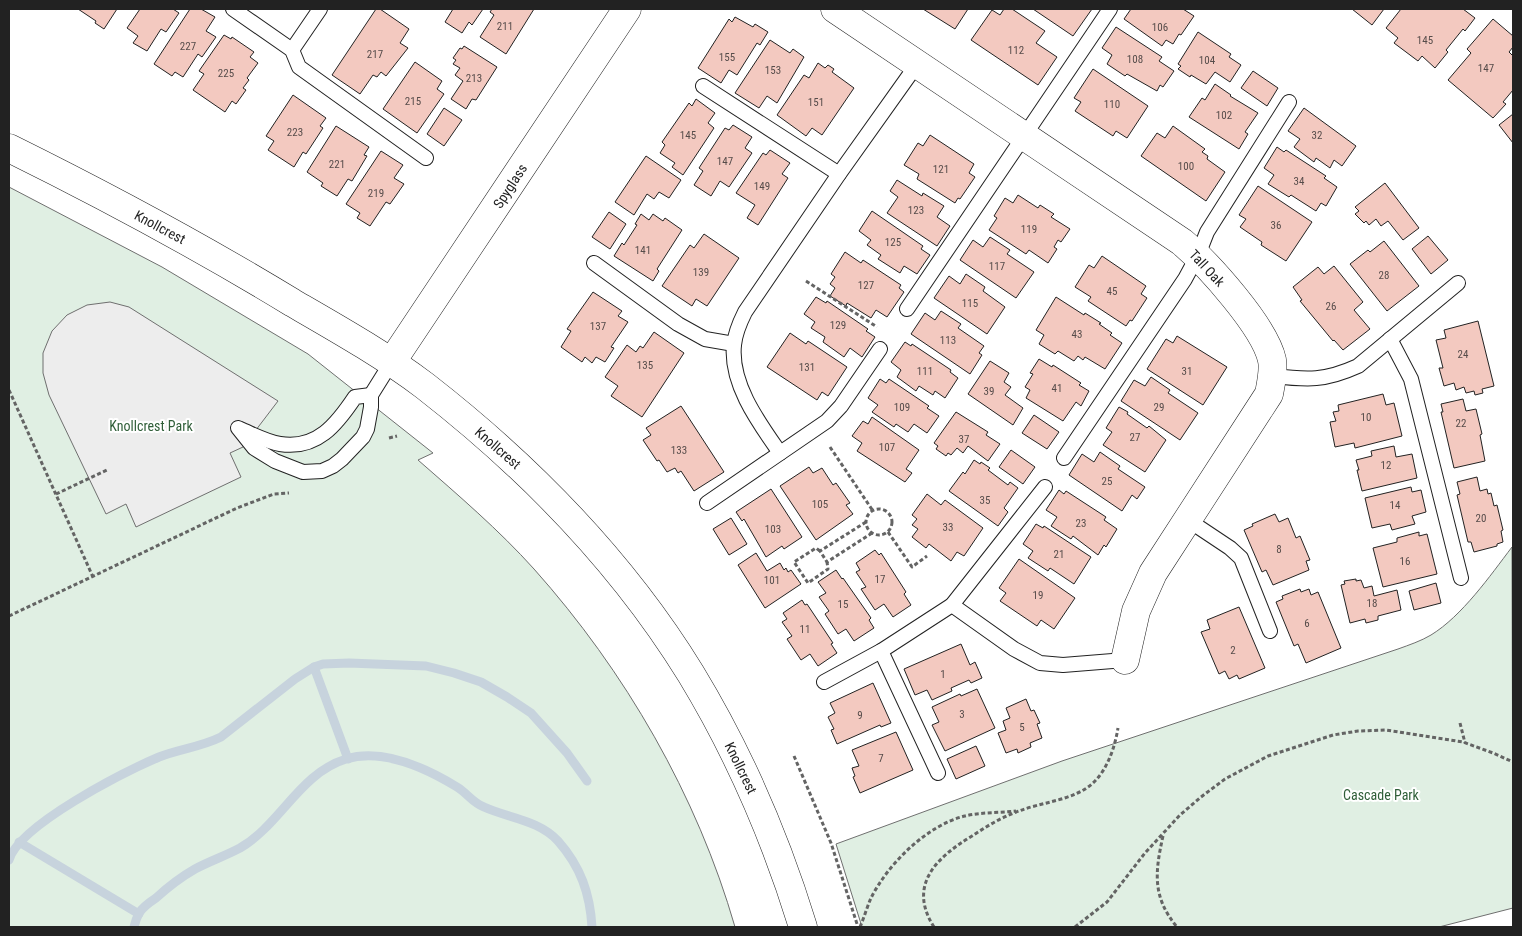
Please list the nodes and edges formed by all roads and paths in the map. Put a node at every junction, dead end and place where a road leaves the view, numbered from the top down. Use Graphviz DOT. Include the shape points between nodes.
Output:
graph roads {
  1 [pos="233,9"];
  2 [pos="320,9"];
  3 [pos="627,9"];
  4 [pos="1110,9"];
  5 [pos="850,13"];
  6 [pos="292,50"];
  7 [pos="918,63"];
  8 [pos="703,86"];
  9 [pos="1289,102"];
  10 [pos="1025,137"];
  11 [pos="9,148"];
  12 [pos="426,158"];
  13 [pos="839,174"];
  14 [pos="1198,255"];
  15 [pos="594,263"];
  16 [pos="806,281"];
  17 [pos="1458,283"];
  18 [pos="907,310"];
  19 [pos="880,329"];
  20 [pos="1390,339"];
  21 [pos="734,344"];
  22 [pos="880,349"];
  23 [pos="391,363"];
  24 [pos="1272,376"];
  25 [pos="9,390"];
  26 [pos="371,395"];
  27 [pos="818,428"];
  28 [pos="396,436"];
  29 [pos="384,443"];
  30 [pos="780,453"];
  31 [pos="1064,458"];
  32 [pos="107,470"];
  33 [pos="1045,487"];
  34 [pos="296,493"];
  35 [pos="56,494"];
  36 [pos="707,503"];
  37 [pos="873,511"];
  38 [pos="1188,520"];
  39 [pos="866,522"];
  40 [pos="872,532"];
  41 [pos="888,532"];
  42 [pos="820,551"];
  43 [pos="927,556"];
  44 [pos="827,562"];
  45 [pos="93,578"];
  46 [pos="1461,578"];
  47 [pos="952,605"];
  48 [pos="9,616"];
  49 [pos="1270,631"];
  50 [pos="881,651"];
  51 [pos="1125,660"];
  52 [pos="824,682"];
  53 [pos="1460,724"];
  54 [pos="1118,728"];
  55 [pos="1465,743"];
  56 [pos="794,756"];
  57 [pos="1513,762"];
  58 [pos="938,773"];
  59 [pos="1019,811"];
  60 [pos="1163,835"];
  61 [pos="803,927"];
  62 [pos="859,927"];
  63 [pos="934,927"];
  64 [pos="1075,927"];
  65 [pos="1177,927"];
  1 -- 6 [label="lane"];
  2 -- 6 [label="lane"];
  3 -- 23 [label="street, Spyglass"];
  4 -- 10 [label="lane"];
  5 -- 7 [label="street, Tall Oak"];
  6 -- 12 [label="lane" via="299,67"];
  7 -- 10 [label="street, Tall Oak"];
  7 -- 13 [label="lane"];
  8 -- 13 [label="lane"];
  9 -- 14 [label="lane" via="1206,232"];
  10 -- 14 [label="street, Tall Oak"];
  10 -- 18 [label="lane"];
  11 -- 23 [label="street, Knollcrest" via="220,260"];
  13 -- 21 [label="lane" via="746,312"];
  14 -- 24 [label="street, Tall Oak" via="1264,340 1272,359"];
  14 -- 31 [label="lane"];
  15 -- 21 [label="lane" via="685,328 705,339"];
  16 -- 19 [label="path"];
  17 -- 20 [label="lane"];
  20 -- 24 [label="lane" via="1358,366 1341,374 1295,379"];
  20 -- 46 [label="lane" via="1411,379"];
  21 -- 30 [label="lane" via="734,358 745,397 755,418"];
  22 -- 27 [label="lane" via="841,406"];
  23 -- 26 [label="lane"];
  23 -- 61 [label="street, Knollcrest" via="465,419 535,480 586,534 645,606 692,675 736,757 776,848"];
  24 -- 38 [label="street, Tall Oak" via="1265,401"];
  25 -- 35 [label="path"];
  26 -- 26 [label="lane" via="355,397 329,430 296,445 279,444 238,428 254,448 276,461 303,472 322,471 342,459 368,429"];
  27 -- 30 [label="lane"];
  27 -- 37 [label="path"];
  28 -- 29 [label="path"];
  30 -- 36 [label="lane"];
  32 -- 35 [label="path"];
  33 -- 47 [label="lane"];
  34 -- 45 [label="path" via="284,492 259,499"];
  35 -- 45 [label="path"];
  37 -- 39 [label="path"];
  37 -- 41 [label="path" via="887,511 892,518"];
  38 -- 49 [label="lane" via="1240,558"];
  38 -- 51 [label="street, Tall Oak" via="1150,580 1136,611"];
  39 -- 40 [label="path"];
  39 -- 42 [label="path"];
  40 -- 41 [label="path"];
  40 -- 44 [label="path"];
  41 -- 43 [label="path" via="912,567"];
  42 -- 44 [label="path"];
  42 -- 44 [label="path" via="816,548 794,562 808,583 828,569"];
  45 -- 48 [label="path"];
  47 -- 50 [label="lane"];
  47 -- 51 [label="lane" via="1040,664"];
  50 -- 52 [label="lane"];
  50 -- 58 [label="lane"];
  53 -- 55 [label="path"];
  54 -- 59 [label="path" via="1111,754 1093,783 1071,796"];
  55 -- 57 [label="path"];
  55 -- 60 [label="path" via="1386,730 1333,735 1290,747 1225,779 1180,815"];
  56 -- 62 [label="path" via="831,843"];
  59 -- 62 [label="path" via="966,816 939,826 924,836 887,873 871,898"];
  59 -- 63 [label="path" via="986,826 936,863 926,883 924,898"];
  60 -- 64 [label="path" via="1107,902"];
  60 -- 65 [label="path" via="1157,887 1162,903"];
}
